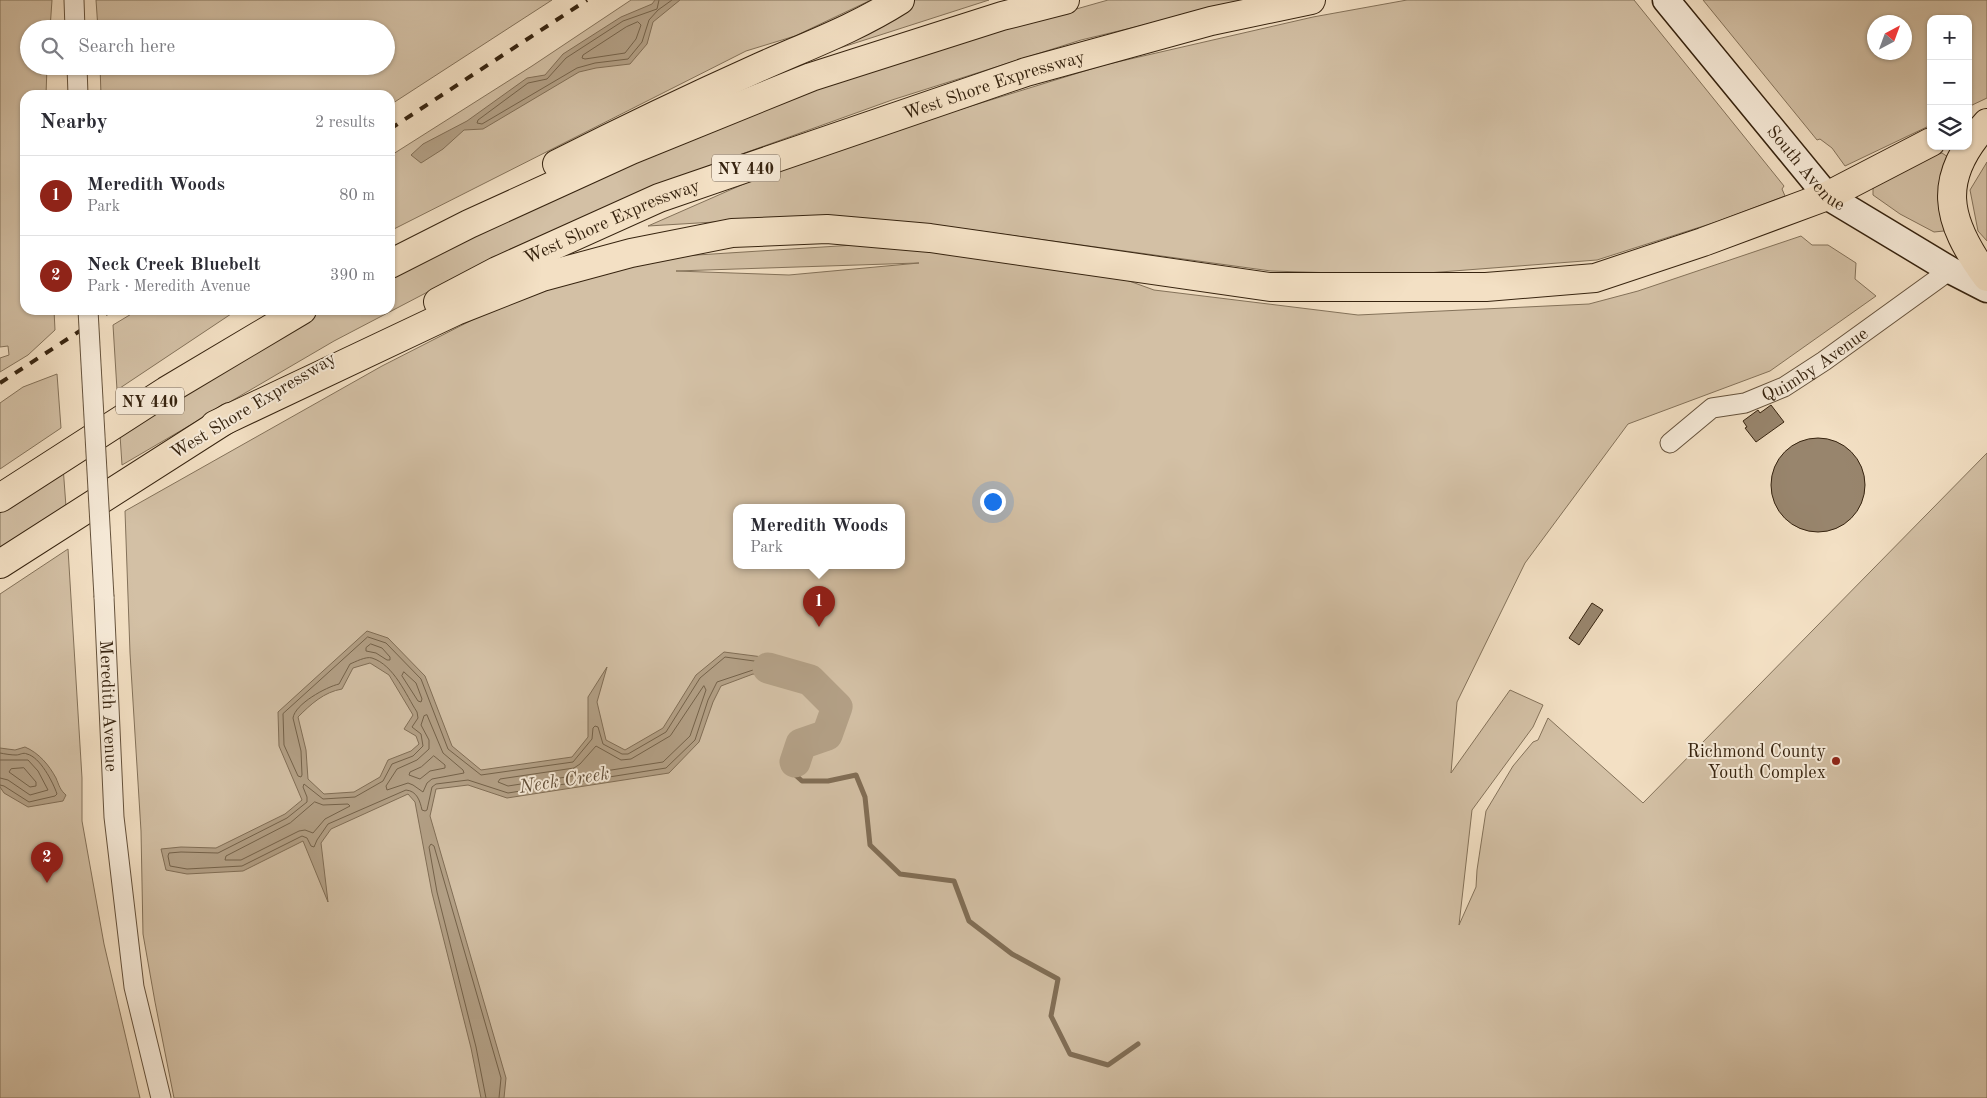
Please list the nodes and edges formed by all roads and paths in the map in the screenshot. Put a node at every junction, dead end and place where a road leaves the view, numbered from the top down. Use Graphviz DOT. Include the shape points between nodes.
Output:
graph roads {
  1 [pos="74,0"];
  2 [pos="900,0"];
  3 [pos="1065,0"];
  4 [pos="1311,0"];
  5 [pos="1673,9"];
  6 [pos="75,20"];
  7 [pos="77,75"];
  8 [pos="78,90"];
  9 [pos="1987,113"];
  10 [pos="1972,121"];
  11 [pos="1987,123"];
  12 [pos="1927,144"];
  13 [pos="1827,196"];
  14 [pos="395,252"];
  15 [pos="395,261"];
  16 [pos="1950,270"];
  17 [pos="1987,277"];
  18 [pos="1987,289"];
  19 [pos="88,315"];
  20 [pos="294,315"];
  21 [pos="215,425"];
  22 [pos="1670,443"];
  23 [pos="0,498"];
  24 [pos="0,564"];
  25 [pos="161,1098"];
  1 -- 6 [label="street"];
  2 -- 14 [label="highway" via="843,32 676,105 464,212"];
  3 -- 15 [label="highway" via="1002,16 811,77 631,150"];
  4 -- 21 [label="highway, West Shore Expressway / NY 440" via="1211,20 1026,72 659,198 497,271 353,346"];
  5 -- 13 [label="street, South Avenue"];
  7 -- 8 [label="street"];
  9 -- 10 [label="highway"];
  11 -- 17 [label="highway" via="1974,136 1957,166 1952,185 1957,227"];
  12 -- 13 [label="highway"];
  13 -- 16 [label="street, South Avenue"];
  13 -- 21 [label="highway" via="1595,278 1486,288 1270,287 930,238 827,229 732,233 631,253 542,277 456,311"];
  16 -- 18 [label="street, South Avenue"];
  16 -- 22 [label="street, Quimby Avenue" via="1784,387 1745,403 1712,408"];
  19 -- 25 [label="street, Meredith Avenue, bridge" via="116,836 134,986"];
  20 -- 23 [label="highway, NY 440" via="166,391"];
  21 -- 24 [label="highway, West Shore Expressway / NY 440"];
}
